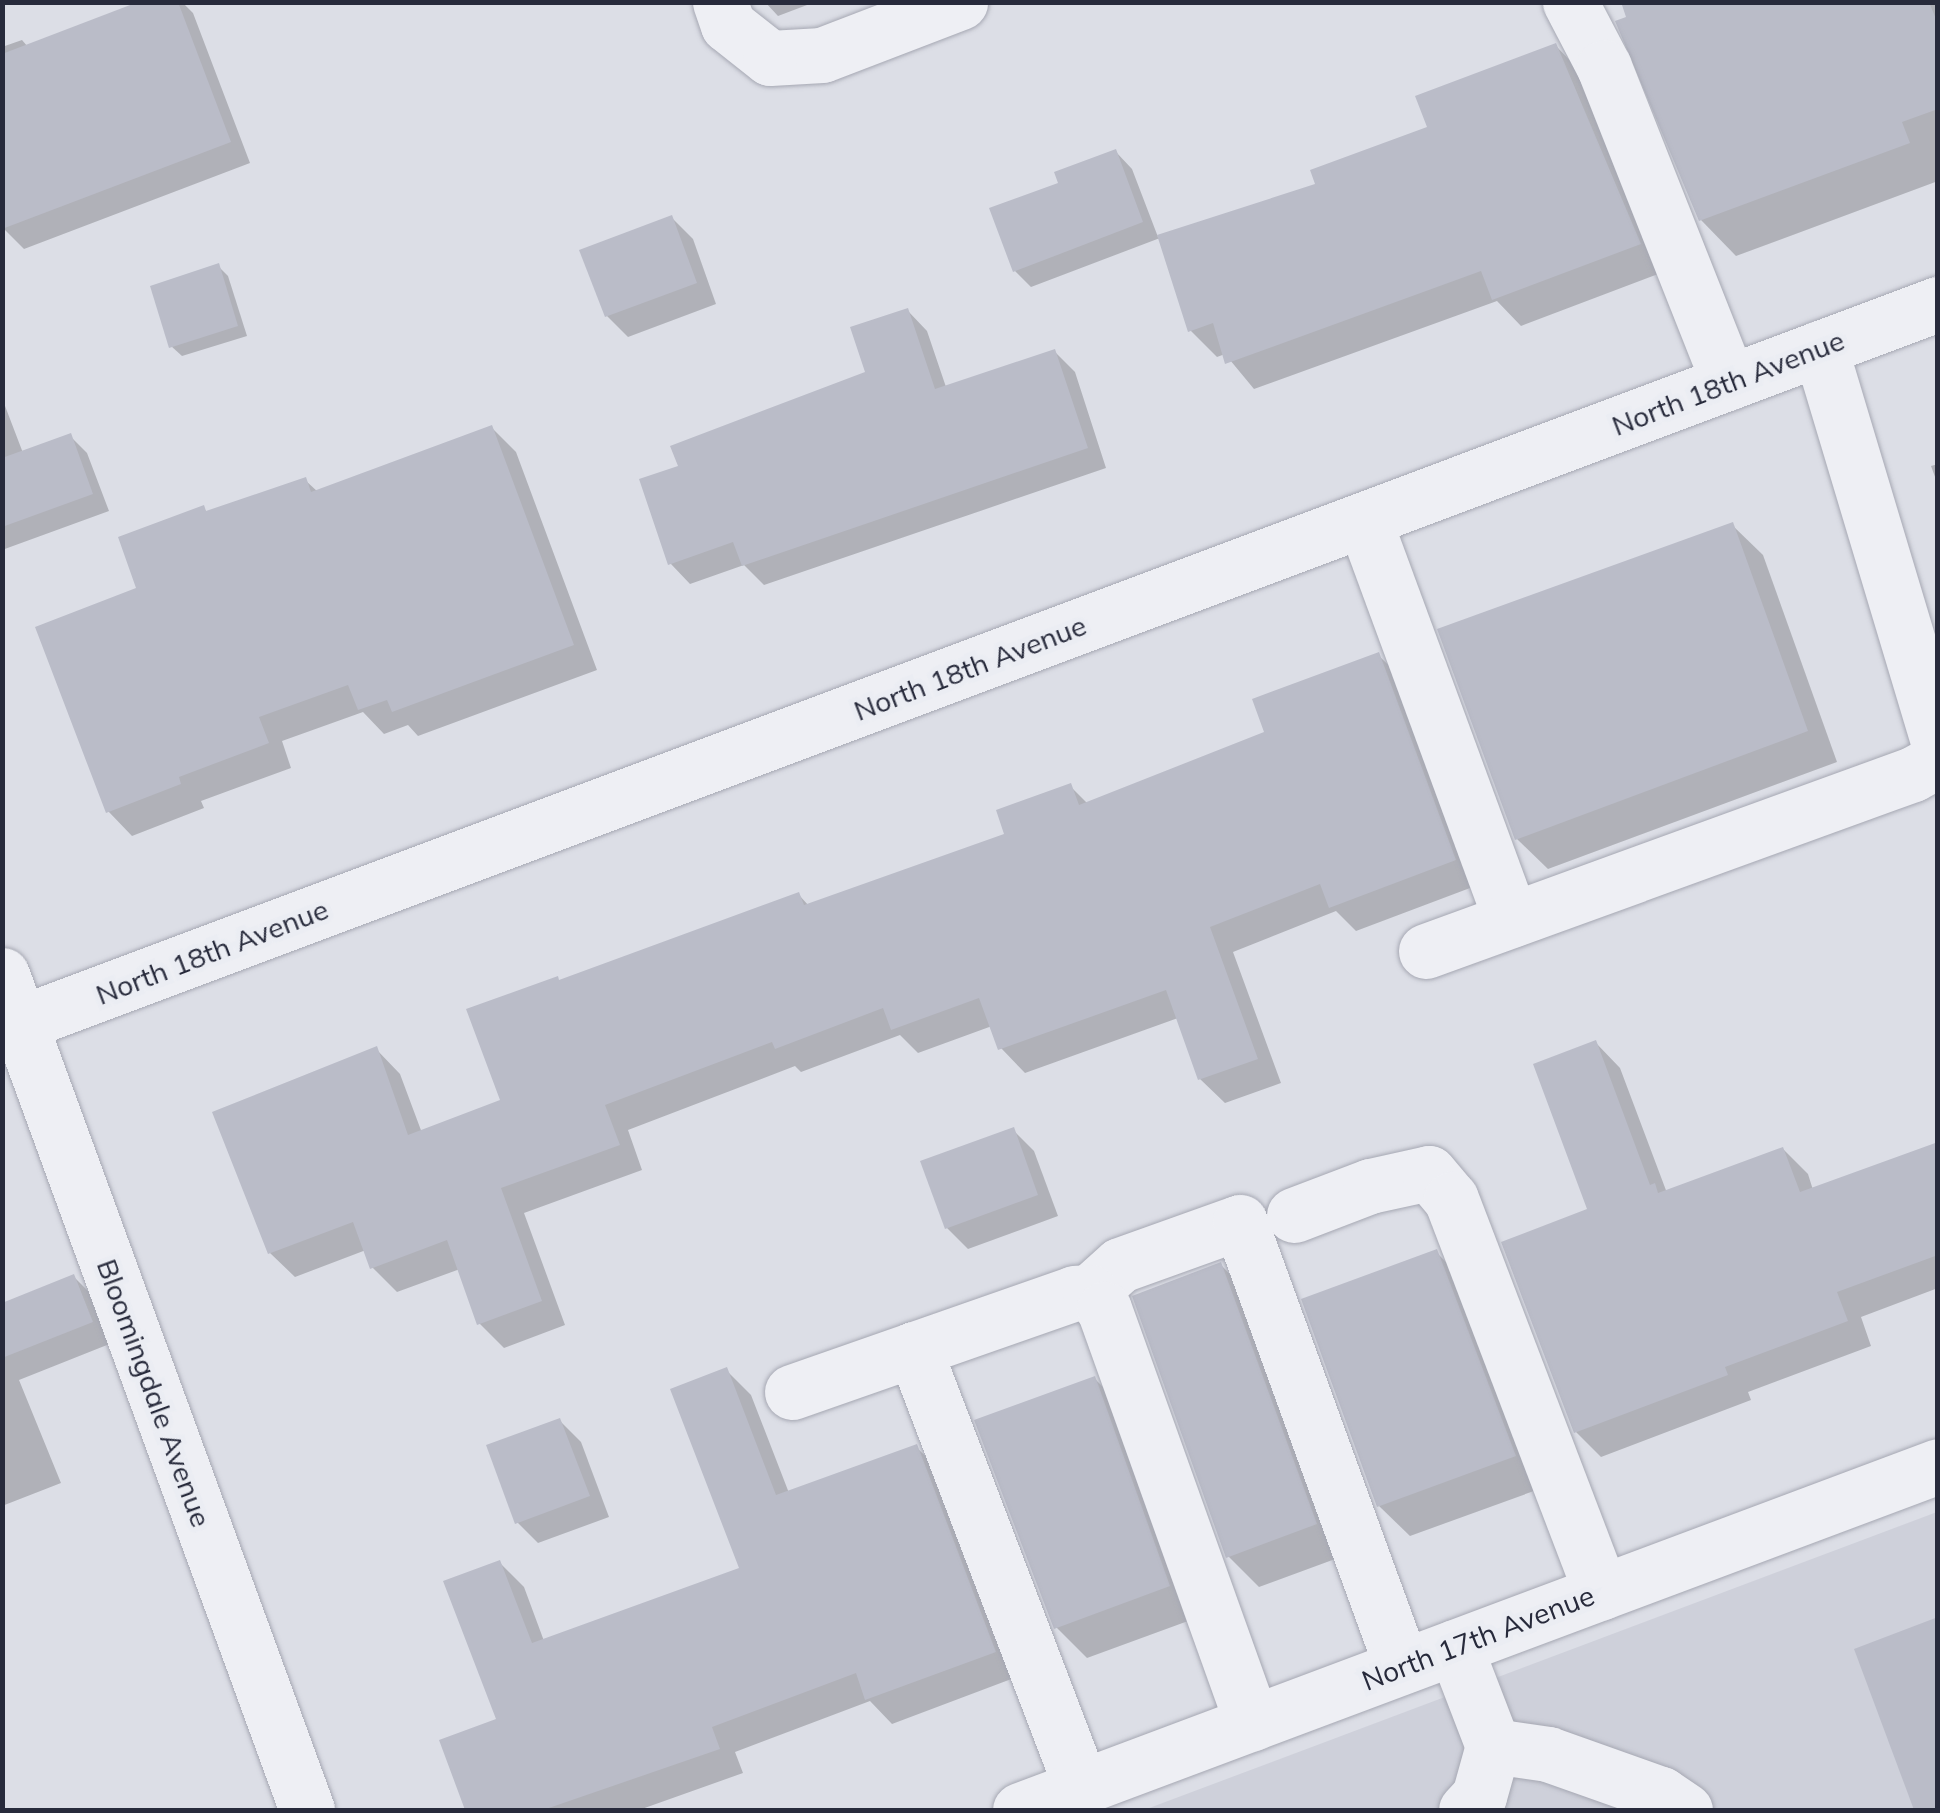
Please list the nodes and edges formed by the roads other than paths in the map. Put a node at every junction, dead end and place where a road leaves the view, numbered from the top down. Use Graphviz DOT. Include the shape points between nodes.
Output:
graph roads {
  1 [pos="720,2"];
  2 [pos="960,2"];
  3 [pos="1570,2"];
  4 [pos="1938,304"];
  5 [pos="1820,348"];
  6 [pos="1729,382"];
  7 [pos="1364,520"];
  8 [pos="1938,741"];
  9 [pos="1938,760"];
  10 [pos="1512,920"];
  11 [pos="1426,951"];
  12 [pos="8,1010"];
  13 [pos="1294,1215"];
  14 [pos="1090,1292"];
  15 [pos="914,1349"];
  16 [pos="792,1392"];
  17 [pos="1938,1466"];
  18 [pos="1602,1592"];
  19 [pos="1455,1647"];
  20 [pos="1402,1666"];
  21 [pos="1252,1723"];
  22 [pos="1492,1746"];
  23 [pos="1044,1803"];
  24 [pos="306,1810"];
  25 [pos="1466,1810"];
  26 [pos="1685,1810"];
  1 -- 2 [label="street" via="728,25 770,58 822,55"];
  3 -- 6 [label="street" via="1604,66"];
  4 -- 5 [label="street, North 18th Avenue"];
  5 -- 6 [label="street, North 18th Avenue"];
  5 -- 8 [label="street"];
  6 -- 7 [label="street, North 18th Avenue"];
  7 -- 10 [label="street"];
  7 -- 12 [label="street, North 18th Avenue"];
  9 -- 10 [label="street"];
  10 -- 11 [label="street"];
  12 -- 24 [label="street, Bloomingdale Avenue"];
  13 -- 18 [label="street" via="1370,1186 1429,1173 1451,1199"];
  14 -- 15 [label="street"];
  14 -- 20 [label="street" via="1120,1265 1240,1222"];
  14 -- 21 [label="street" via="1104,1309"];
  15 -- 16 [label="street"];
  15 -- 23 [label="street"];
  17 -- 18 [label="street, North 17th Avenue"];
  18 -- 19 [label="street, North 17th Avenue"];
  19 -- 20 [label="street, North 17th Avenue"];
  19 -- 22 [label="street"];
  20 -- 21 [label="street, North 17th Avenue"];
  21 -- 23 [label="street, North 17th Avenue"];
  22 -- 25 [label="street" via="1479,1796"];
  22 -- 26 [label="street" via="1548,1754 1661,1794"];
}
